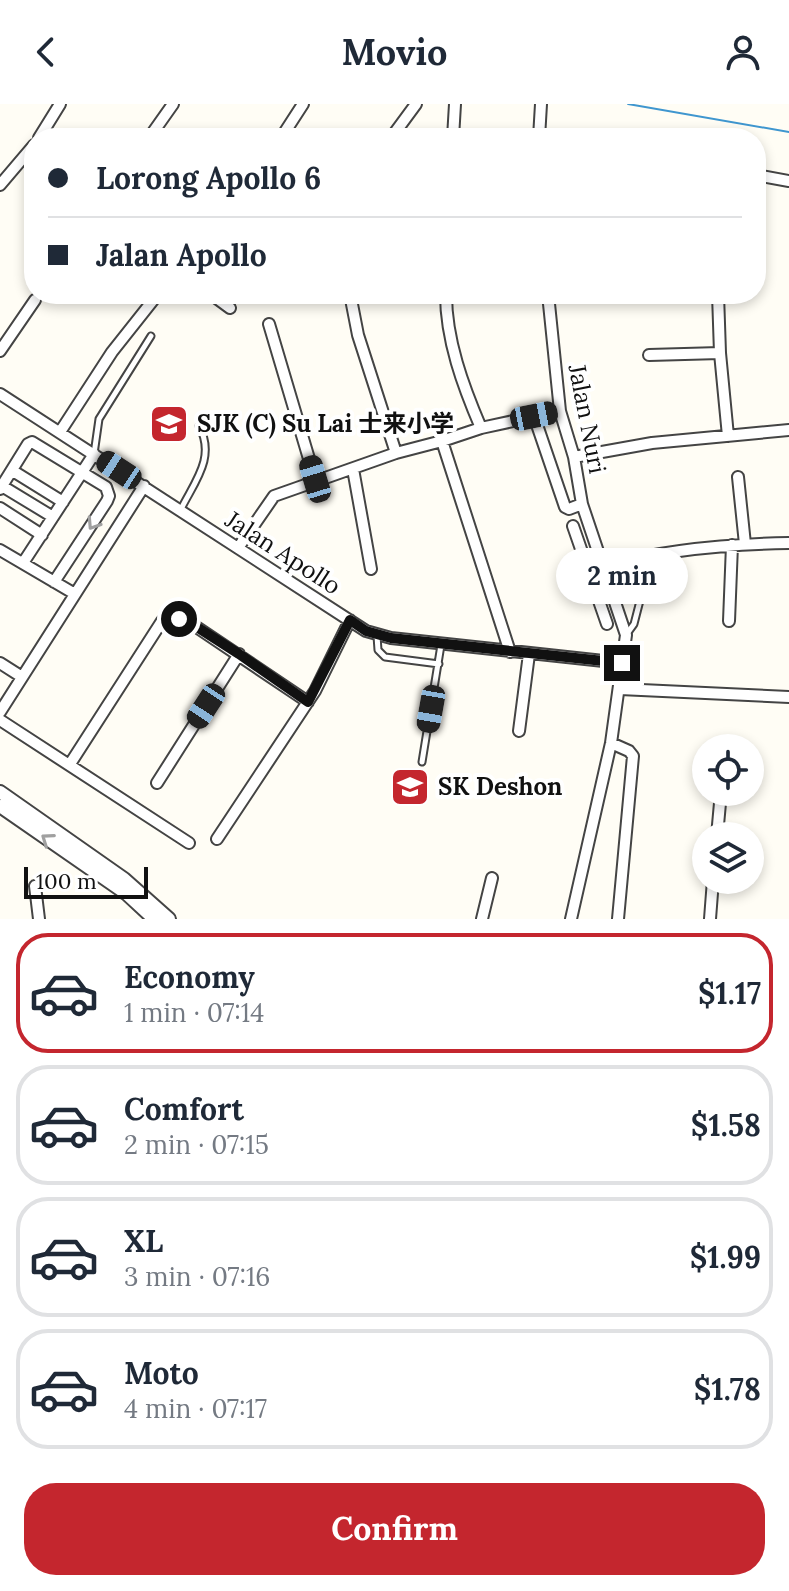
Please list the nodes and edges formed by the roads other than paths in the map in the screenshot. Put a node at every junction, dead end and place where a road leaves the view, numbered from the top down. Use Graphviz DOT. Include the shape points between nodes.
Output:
graph roads {
  1 [pos="60,104"];
  2 [pos="173,104"];
  3 [pos="303,104"];
  4 [pos="416,104"];
  5 [pos="455,104"];
  6 [pos="541,104"];
  7 [pos="45,128"];
  8 [pos="156,128"];
  9 [pos="287,128"];
  10 [pos="398,128"];
  11 [pos="454,128"];
  12 [pos="540,128"];
  13 [pos="24,157"];
  14 [pos="766,177"];
  15 [pos="789,181"];
  16 [pos="0,185"];
  17 [pos="32,304"];
  18 [pos="150,304"];
  19 [pos="225,304"];
  20 [pos="352,304"];
  21 [pos="446,304"];
  22 [pos="549,304"];
  23 [pos="718,304"];
  24 [pos="230,308"];
  25 [pos="269,324"];
  26 [pos="151,336"];
  27 [pos="0,351"];
  28 [pos="720,353"];
  29 [pos="649,355"];
  30 [pos="1,398"];
  31 [pos="560,411"];
  32 [pos="534,416"];
  33 [pos="199,426"];
  34 [pos="481,428"];
  35 [pos="789,430"];
  36 [pos="60,432"];
  37 [pos="728,436"];
  38 [pos="442,441"];
  39 [pos="396,453"];
  40 [pos="94,454"];
  41 [pos="574,457"];
  42 [pos="353,469"];
  43 [pos="13,471"];
  44 [pos="83,472"];
  45 [pos="738,477"];
  46 [pos="315,479"];
  47 [pos="144,486"];
  48 [pos="1,488"];
  49 [pos="63,502"];
  50 [pos="582,504"];
  51 [pos="0,508"];
  52 [pos="180,510"];
  53 [pos="53,517"];
  54 [pos="573,526"];
  55 [pos="42,535"];
  56 [pos="592,538"];
  57 [pos="578,541"];
  58 [pos="789,543"];
  59 [pos="745,544"];
  60 [pos="732,545"];
  61 [pos="238,548"];
  62 [pos="0,550"];
  63 [pos="652,553"];
  64 [pos="23,563"];
  65 [pos="602,566"];
  66 [pos="371,569"];
  67 [pos="54,582"];
  68 [pos="75,594"];
  69 [pos="615,602"];
  70 [pos="602,606"];
  71 [pos="350,620"];
  72 [pos="729,621"];
  73 [pos="607,624"];
  74 [pos="626,635"];
  75 [pos="377,636"];
  76 [pos="441,643"];
  77 [pos="510,652"];
  78 [pos="239,654"];
  79 [pos="529,654"];
  80 [pos="0,663"];
  81 [pos="622,663"];
  82 [pos="439,664"];
  83 [pos="22,677"];
  84 [pos="620,689"];
  85 [pos="789,697"];
  86 [pos="308,702"];
  87 [pos="0,712"];
  88 [pos="0,720"];
  89 [pos="519,731"];
  90 [pos="611,743"];
  91 [pos="422,762"];
  92 [pos="70,764"];
  93 [pos="157,783"];
  94 [pos="0,792"];
  95 [pos="0,806"];
  96 [pos="217,839"];
  97 [pos="189,843"];
  98 [pos="492,878"];
  99 [pos="35,886"];
  100 [pos="712,894"];
  101 [pos="39,919"];
  102 [pos="154,919"];
  103 [pos="169,919"];
  104 [pos="482,919"];
  105 [pos="571,919"];
  106 [pos="618,919"];
  107 [pos="710,919"];
  1 -- 7 [label="street"];
  2 -- 8 [label="street"];
  3 -- 9 [label="street"];
  4 -- 10 [label="street"];
  5 -- 11 [label="street"];
  6 -- 12 [label="street"];
  13 -- 16 [label="street"];
  14 -- 15 [label="street"];
  17 -- 27 [label="street"];
  18 -- 36 [label="street"];
  19 -- 24 [label="street"];
  20 -- 39 [label="street"];
  21 -- 34 [label="street" via="446,321"];
  22 -- 31 [label="street, Jalan Nuri"];
  23 -- 28 [label="street"];
  25 -- 46 [label="street"];
  26 -- 40 [label="lane" via="99,419"];
  28 -- 29 [label="street"];
  28 -- 37 [label="street"];
  30 -- 36 [label="street, Jalan Apollo"];
  31 -- 32 [label="street"];
  31 -- 41 [label="street, Jalan Nuri"];
  32 -- 34 [label="street"];
  32 -- 50 [label="street, Jalan Nuri" via="565,507"];
  33 -- 52 [label="lane" via="207,457"];
  34 -- 38 [label="street"];
  35 -- 37 [label="street"];
  36 -- 40 [label="street, Jalan Apollo"];
  37 -- 41 [label="street"];
  38 -- 39 [label="street"];
  38 -- 77 [label="street"];
  39 -- 42 [label="street"];
  40 -- 44 [label="street"];
  40 -- 47 [label="street, Jalan Apollo"];
  41 -- 50 [label="street, Jalan Nuri"];
  42 -- 46 [label="street"];
  42 -- 66 [label="street"];
  43 -- 44 [label="street" via="32,442"];
  43 -- 48 [label="street"];
  43 -- 49 [label="street"];
  44 -- 49 [label="street"];
  44 -- 67 [label="street, one-way" via="106,487 109,496"];
  45 -- 59 [label="street"];
  46 -- 61 [label="street" via="274,496"];
  47 -- 52 [label="street, Jalan Apollo"];
  47 -- 68 [label="street"];
  48 -- 53 [label="street"];
  49 -- 53 [label="street"];
  50 -- 56 [label="street, Jalan Nuri"];
  51 -- 55 [label="street"];
  52 -- 61 [label="street, Jalan Apollo"];
  53 -- 55 [label="street"];
  54 -- 57 [label="street"];
  55 -- 64 [label="street"];
  56 -- 57 [label="street"];
  56 -- 65 [label="street, Jalan Nuri"];
  57 -- 70 [label="street"];
  58 -- 59 [label="street"];
  59 -- 60 [label="street"];
  60 -- 63 [label="street"];
  60 -- 72 [label="street"];
  61 -- 71 [label="street, Jalan Apollo"];
  62 -- 64 [label="street"];
  63 -- 65 [label="street"];
  63 -- 74 [label="lane" via="634,624"];
  64 -- 67 [label="street"];
  65 -- 69 [label="street, Jalan Nuri"];
  67 -- 68 [label="street"];
  68 -- 83 [label="street"];
  69 -- 70 [label="street"];
  69 -- 74 [label="street, Jalan Nuri"];
  70 -- 73 [label="street"];
  71 -- 75 [label="street, Jalan Apollo"];
  71 -- 86 [label="street"];
  74 -- 81 [label="street, Jalan Nuri"];
  75 -- 76 [label="street, Jalan Apollo"];
  75 -- 82 [label="lane" via="378,650 385,657"];
  76 -- 77 [label="street, Jalan Apollo"];
  76 -- 82 [label="lane"];
  77 -- 79 [label="street, Jalan Apollo"];
  78 -- 86 [label="street"];
  78 -- 92 [label="street" via="189,622 162,621"];
  78 -- 93 [label="street"];
  79 -- 81 [label="street, Jalan Apollo"];
  79 -- 89 [label="street"];
  80 -- 83 [label="street"];
  81 -- 84 [label="street, Jalan Nuri"];
  82 -- 91 [label="lane"];
  83 -- 87 [label="street"];
  84 -- 85 [label="street"];
  84 -- 90 [label="street, Jalan Nuri"];
  86 -- 96 [label="street"];
  88 -- 92 [label="street"];
  90 -- 105 [label="street, Jalan Nuri"];
  90 -- 106 [label="street" via="633,756"];
  92 -- 97 [label="street"];
  94 -- 103 [label="street" via="124,879"];
  102 -- 95 [label="street, one-way" via="127,894"];
  98 -- 104 [label="street"];
  99 -- 101 [label="street"];
  100 -- 107 [label="street"];
}
